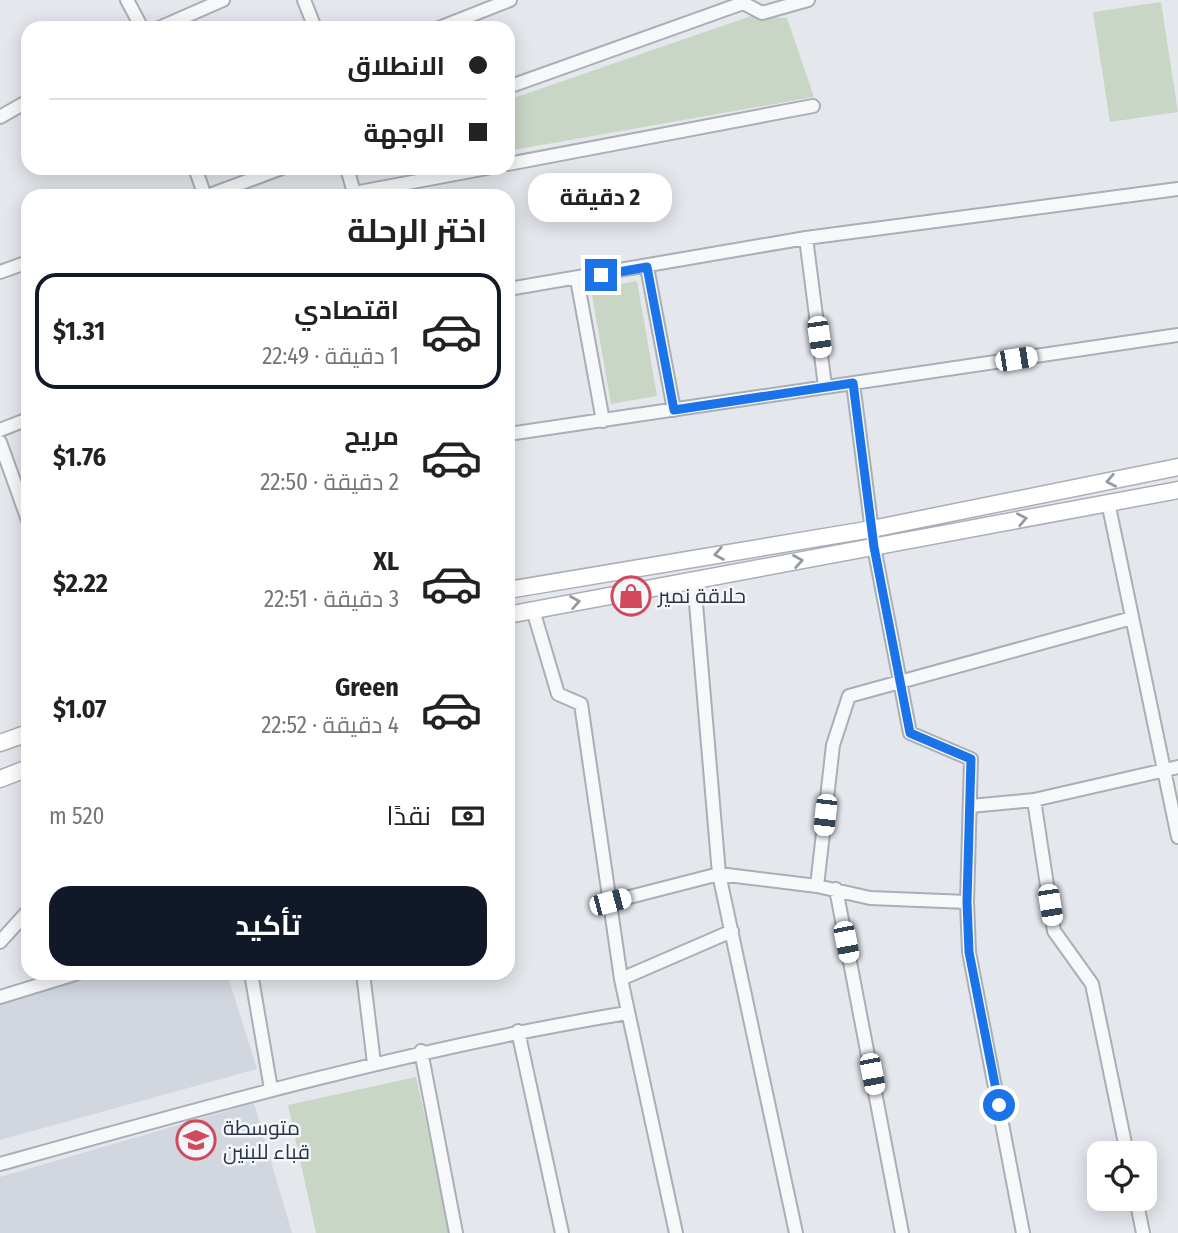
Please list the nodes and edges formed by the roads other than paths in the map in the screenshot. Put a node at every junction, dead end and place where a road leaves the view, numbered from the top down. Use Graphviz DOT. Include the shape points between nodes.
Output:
graph roads {
  1 [pos="127,0"];
  2 [pos="223,0"];
  3 [pos="304,0"];
  4 [pos="510,0"];
  5 [pos="808,0"];
  6 [pos="138,21"];
  7 [pos="175,21"];
  8 [pos="312,21"];
  9 [pos="457,21"];
  10 [pos="515,84"];
  11 [pos="21,105"];
  12 [pos="813,106"];
  13 [pos="0,117"];
  14 [pos="515,163"];
  15 [pos="263,175"];
  16 [pos="453,175"];
  17 [pos="225,189"];
  18 [pos="384,189"];
  19 [pos="1178,190"];
  20 [pos="806,238"];
  21 [pos="21,264"];
  22 [pos="647,267"];
  23 [pos="0,272"];
  24 [pos="577,279"];
  25 [pos="515,288"];
  26 [pos="1178,335"];
  27 [pos="853,383"];
  28 [pos="825,386"];
  29 [pos="674,410"];
  30 [pos="603,421"];
  31 [pos="21,422"];
  32 [pos="0,430"];
  33 [pos="515,432"];
  34 [pos="0,442"];
  35 [pos="1178,467"];
  36 [pos="1178,490"];
  37 [pos="21,500"];
  38 [pos="1108,502"];
  39 [pos="872,528"];
  40 [pos="874,547"];
  41 [pos="694,580"];
  42 [pos="515,589"];
  43 [pos="533,610"];
  44 [pos="515,614"];
  45 [pos="1132,618"];
  46 [pos="899,681"];
  47 [pos="21,736"];
  48 [pos="0,743"];
  49 [pos="1178,767"];
  50 [pos="1164,770"];
  51 [pos="21,771"];
  52 [pos="0,779"];
  53 [pos="1034,800"];
  54 [pos="971,806"];
  55 [pos="1178,836"];
  56 [pos="719,874"];
  57 [pos="817,886"];
  58 [pos="836,889"];
  59 [pos="610,902"];
  60 [pos="967,902"];
  61 [pos="21,919"];
  62 [pos="732,931"];
  63 [pos="0,942"];
  64 [pos="621,979"];
  65 [pos="55,980"];
  66 [pos="252,980"];
  67 [pos="364,980"];
  68 [pos="0,997"];
  69 [pos="627,1013"];
  70 [pos="518,1031"];
  71 [pos="421,1051"];
  72 [pos="374,1063"];
  73 [pos="271,1089"];
  74 [pos="1125,1141"];
  75 [pos="0,1164"];
  76 [pos="1138,1211"];
  77 [pos="456,1233"];
  78 [pos="562,1233"];
  79 [pos="676,1233"];
  80 [pos="796,1233"];
  81 [pos="902,1233"];
  82 [pos="1023,1233"];
  83 [pos="1143,1233"];
  1 -- 6 [label="street"];
  2 -- 7 [label="street"];
  3 -- 8 [label="street"];
  4 -- 9 [label="street"];
  5 -- 10 [label="street" via="762,13 743,3"];
  11 -- 13 [label="street"];
  12 -- 14 [label="street"];
  15 -- 17 [label="street"];
  16 -- 18 [label="street"];
  19 -- 20 [label="street"];
  20 -- 22 [label="street"];
  20 -- 28 [label="street"];
  21 -- 23 [label="street"];
  22 -- 24 [label="street"];
  22 -- 29 [label="street"];
  24 -- 25 [label="street"];
  24 -- 30 [label="street"];
  26 -- 27 [label="street"];
  27 -- 28 [label="street"];
  27 -- 39 [label="street"];
  28 -- 29 [label="street"];
  29 -- 30 [label="street"];
  30 -- 33 [label="street"];
  31 -- 32 [label="street"];
  34 -- 37 [label="street"];
  35 -- 39 [label="main road, one-way"];
  36 -- 38 [label="main road"];
  40 -- 38 [label="main road, one-way"];
  38 -- 45 [label="street"];
  39 -- 40 [label="street"];
  39 -- 42 [label="main road, one-way"];
  41 -- 40 [label="main road, one-way"];
  40 -- 46 [label="street"];
  43 -- 41 [label="main road, one-way"];
  41 -- 56 [label="street"];
  43 -- 44 [label="main road"];
  43 -- 59 [label="street" via="558,694 581,704"];
  45 -- 46 [label="street"];
  45 -- 50 [label="street"];
  46 -- 54 [label="street" via="910,733 971,759"];
  46 -- 57 [label="street" via="849,696 834,745"];
  47 -- 48 [label="main road"];
  49 -- 50 [label="street"];
  50 -- 53 [label="street"];
  50 -- 55 [label="street"];
  51 -- 52 [label="main road"];
  53 -- 54 [label="street"];
  53 -- 74 [label="street" via="1054,931 1092,984"];
  54 -- 60 [label="street"];
  56 -- 57 [label="street"];
  56 -- 59 [label="street"];
  56 -- 62 [label="street"];
  57 -- 58 [label="street"];
  58 -- 60 [label="street" via="870,898"];
  58 -- 81 [label="street"];
  59 -- 64 [label="street"];
  60 -- 82 [label="street" via="969,952"];
  61 -- 63 [label="street"];
  62 -- 64 [label="street"];
  62 -- 80 [label="street"];
  64 -- 69 [label="street"];
  65 -- 68 [label="street"];
  66 -- 73 [label="street"];
  67 -- 72 [label="street"];
  69 -- 70 [label="street"];
  69 -- 79 [label="street"];
  70 -- 71 [label="street"];
  70 -- 78 [label="street"];
  71 -- 72 [label="street"];
  71 -- 77 [label="street"];
  72 -- 73 [label="street"];
  73 -- 75 [label="street"];
  76 -- 83 [label="street"];
}
